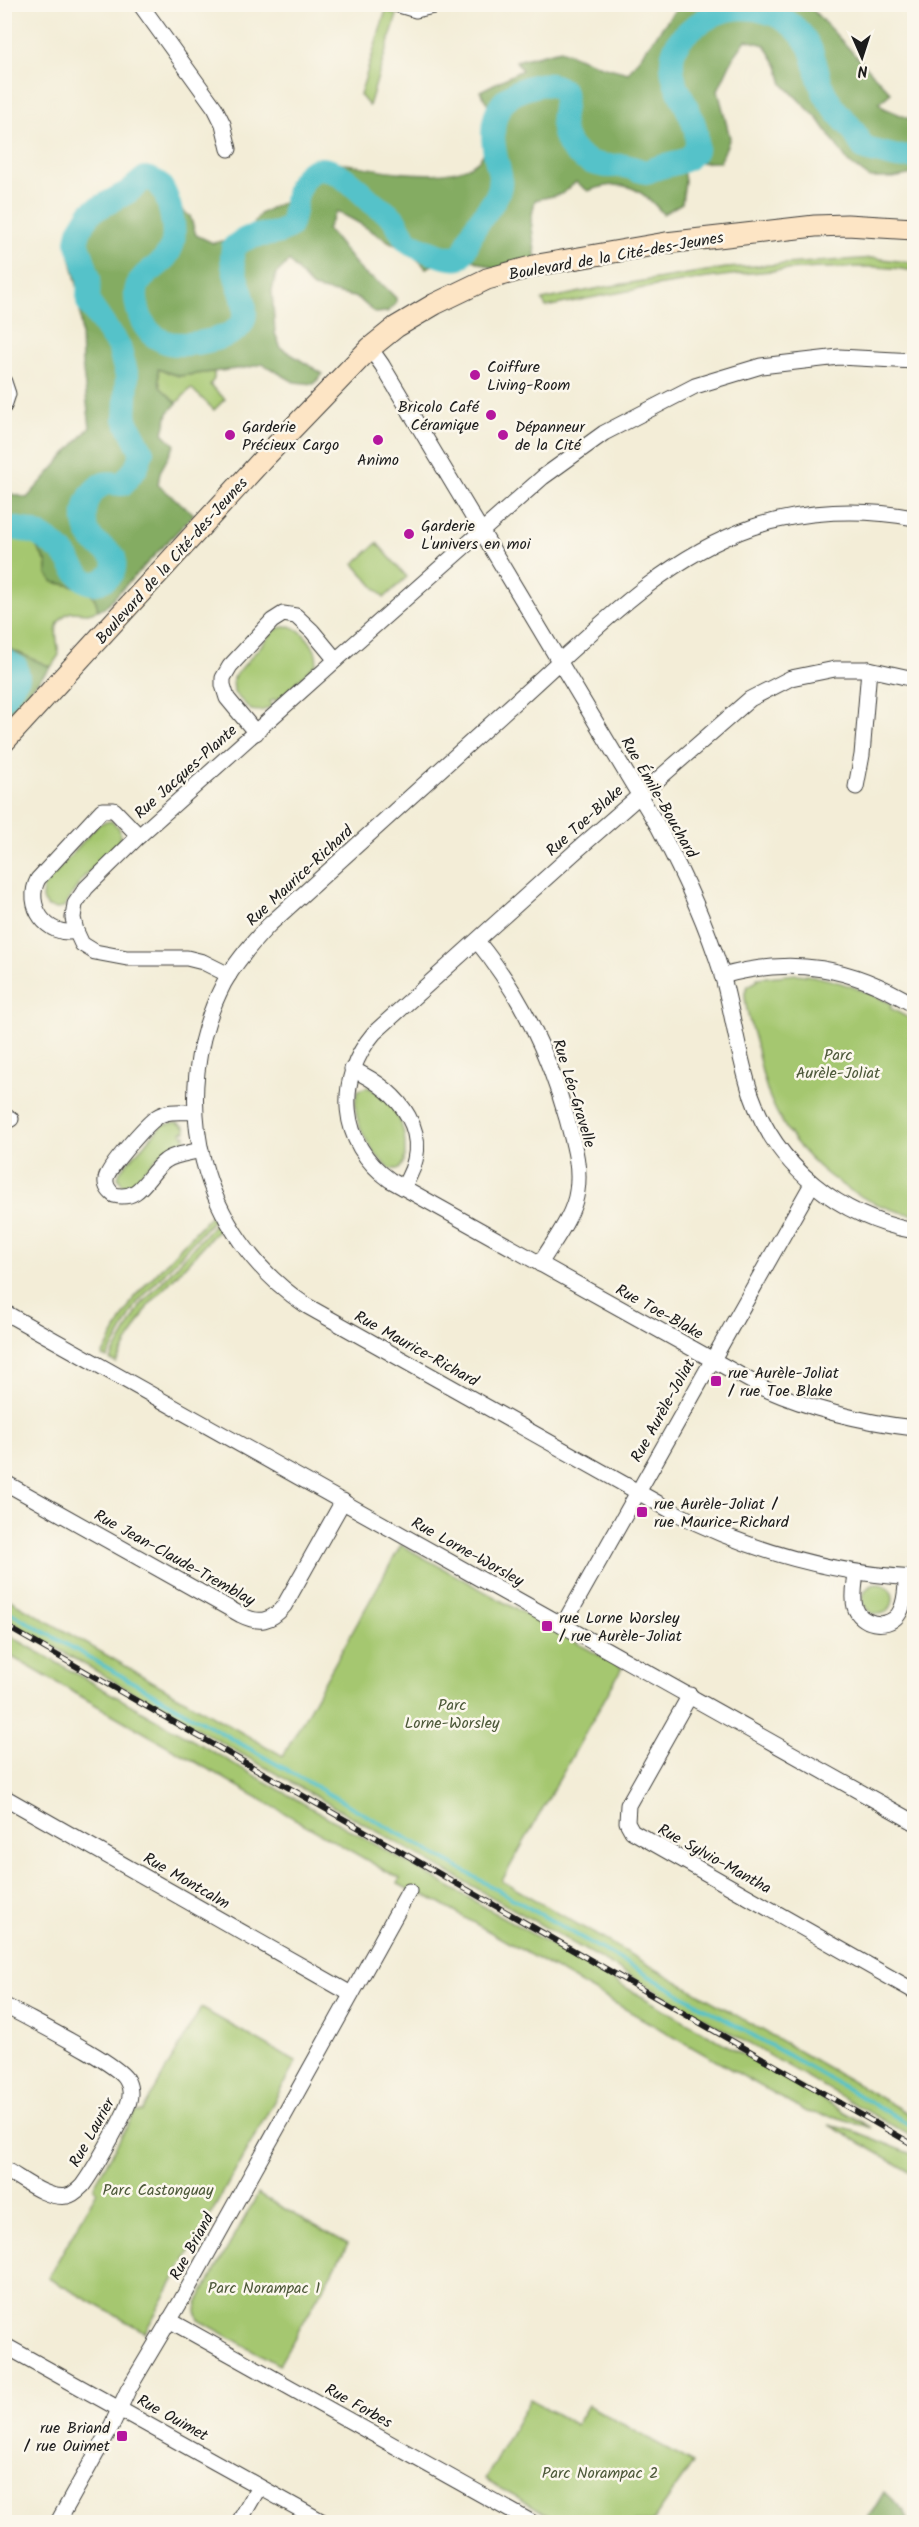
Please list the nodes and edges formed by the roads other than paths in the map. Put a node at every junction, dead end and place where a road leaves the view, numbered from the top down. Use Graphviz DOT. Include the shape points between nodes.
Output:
graph roads {
  1 [pos="140,4"];
  2 [pos="396,4"];
  3 [pos="442,4"];
  4 [pos="229,149"];
  5 [pos="915,229"];
  6 [pos="370,348"];
  7 [pos="915,361"];
  8 [pos="4,382"];
  9 [pos="4,406"];
  10 [pos="915,518"];
  11 [pos="482,531"];
  12 [pos="336,660"];
  13 [pos="560,661"];
  14 [pos="869,669"];
  15 [pos="915,679"];
  16 [pos="256,733"];
  17 [pos="4,742"];
  18 [pos="856,787"];
  19 [pos="640,795"];
  20 [pos="139,837"];
  21 [pos="76,931"];
  22 [pos="477,941"];
  23 [pos="229,975"];
  24 [pos="722,976"];
  25 [pos="915,1005"];
  26 [pos="352,1069"];
  27 [pos="194,1112"];
  28 [pos="201,1150"];
  29 [pos="812,1184"];
  30 [pos="403,1187"];
  31 [pos="915,1231"];
  32 [pos="540,1264"];
  33 [pos="4,1312"];
  34 [pos="711,1360"];
  35 [pos="915,1428"];
  36 [pos="4,1482"];
  37 [pos="637,1492"];
  38 [pos="343,1501"];
  39 [pos="856,1574"];
  40 [pos="910,1578"];
  41 [pos="563,1625"];
  42 [pos="690,1695"];
  43 [pos="4,1797"];
  44 [pos="915,1822"];
  45 [pos="409,1891"];
  46 [pos="915,1991"];
  47 [pos="351,1994"];
  48 [pos="4,2005"];
  49 [pos="4,2169"];
  50 [pos="169,2320"];
  51 [pos="4,2345"];
  52 [pos="119,2408"];
  53 [pos="259,2487"];
  54 [pos="58,2523"];
  55 [pos="239,2523"];
  56 [pos="323,2523"];
  57 [pos="531,2523"];
  1 -- 4 [label="street" via="215,108"];
  2 -- 3 [label="street" via="416,10"];
  5 -- 6 [label="main road, Boulevard de la Cité-des-Jeunes" via="791,227 538,265 487,279 435,304"];
  6 -- 11 [label="street, Rue Émile-Bouchard"];
  6 -- 17 [label="main road, Boulevard de la Cité-des-Jeunes"];
  7 -- 11 [label="street, Rue Jacques-Plante" via="858,357 781,362 695,386 585,446"];
  8 -- 9 [label="street" via="9,394"];
  10 -- 13 [label="street, Rue Maurice-Richard" via="827,514 789,518 744,531 648,586"];
  11 -- 12 [label="street, Rue Jacques-Plante"];
  11 -- 13 [label="street, Rue Émile-Bouchard"];
  12 -- 16 [label="street, Rue Jacques-Plante"];
  12 -- 16 [label="street, Rue Jacques-Plante" via="296,616 283,615 272,621 230,666 224,678 227,698"];
  13 -- 19 [label="street, Rue Émile-Bouchard"];
  13 -- 23 [label="street, Rue Maurice-Richard" via="269,925"];
  14 -- 15 [label="street, Rue Toe-Blake"];
  14 -- 18 [label="street"];
  14 -- 19 [label="street, Rue Toe-Blake" via="820,671 765,689 734,711"];
  16 -- 20 [label="street, Rue Jacques-Plante"];
  19 -- 22 [label="street, Rue Toe-Blake"];
  19 -- 24 [label="street, Rue Émile-Bouchard" via="693,896"];
  20 -- 21 [label="street, Rue Jacques-Plante" via="81,894 73,911"];
  20 -- 21 [label="street, Rue Jacques-Plante" via="114,810 102,810 38,879 33,900 41,917 61,932"];
  21 -- 23 [label="street, Rue Jacques-Plante" via="87,948 104,955 187,958"];
  22 -- 26 [label="street, Rue Toe-Blake" via="375,1033"];
  22 -- 32 [label="street, Rue Léo-Gravelle" via="507,980 542,1043 577,1160 576,1198"];
  23 -- 27 [label="street, Rue Maurice-Richard" via="203,1041"];
  24 -- 25 [label="street" via="773,966 815,967 859,979"];
  24 -- 29 [label="street, Rue Émile-Bouchard" via="756,1105 779,1147"];
  26 -- 30 [label="street, Rue Toe-Blake" via="348,1103 355,1140 378,1172"];
  26 -- 30 [label="street" via="386,1088 407,1113 414,1134 414,1154"];
  27 -- 28 [label="street, Rue Maurice-Richard"];
  27 -- 28 [label="street" via="157,1117 112,1166 106,1177 107,1186 114,1195 131,1196 165,1161"];
  28 -- 37 [label="street, Rue Maurice-Richard" via="231,1228 268,1275 293,1297"];
  29 -- 31 [label="street, Rue Émile-Bouchard" via="855,1212"];
  29 -- 34 [label="street, Rue Aurèle-Joliat"];
  30 -- 32 [label="street, Rue Toe-Blake"];
  32 -- 34 [label="street, Rue Toe-Blake"];
  33 -- 38 [label="street, Rue Lorne-Worsley"];
  34 -- 35 [label="street, Rue Toe-Blake" via="765,1389 813,1408"];
  34 -- 37 [label="street, Rue Aurèle-Joliat"];
  36 -- 38 [label="street, Rue Jean-Claude-Tremblay" via="241,1615 262,1621 284,1606"];
  37 -- 39 [label="street, Rue Maurice-Richard" via="739,1542"];
  37 -- 41 [label="street, Rue Aurèle-Joliat"];
  38 -- 41 [label="street, Rue Lorne-Worsley"];
  39 -- 40 [label="street, Rue Maurice-Richard"];
  39 -- 40 [label="street" via="856,1610 863,1619 880,1624 898,1614"];
  41 -- 42 [label="street, Rue Lorne-Worsley"];
  42 -- 44 [label="street, Rue Lorne-Worsley"];
  42 -- 46 [label="street, Rue Sylvio-Mantha" via="628,1804 627,1822 632,1832"];
  43 -- 47 [label="street, Rue Montcalm"];
  45 -- 47 [label="street, Rue Briand"];
  47 -- 50 [label="street, Rue Briand"];
  48 -- 49 [label="street, Rue Laurier" via="114,2067 128,2083 130,2095 119,2123 85,2182 75,2192 65,2196 50,2194"];
  50 -- 52 [label="street, Rue Briand"];
  50 -- 57 [label="street, Rue Forbes"];
  51 -- 52 [label="street, Rue Ouimet"];
  52 -- 53 [label="street, Rue Ouimet"];
  52 -- 54 [label="street, Rue Briand"];
  53 -- 55 [label="street"];
  53 -- 56 [label="street, Rue Ouimet"];
}
